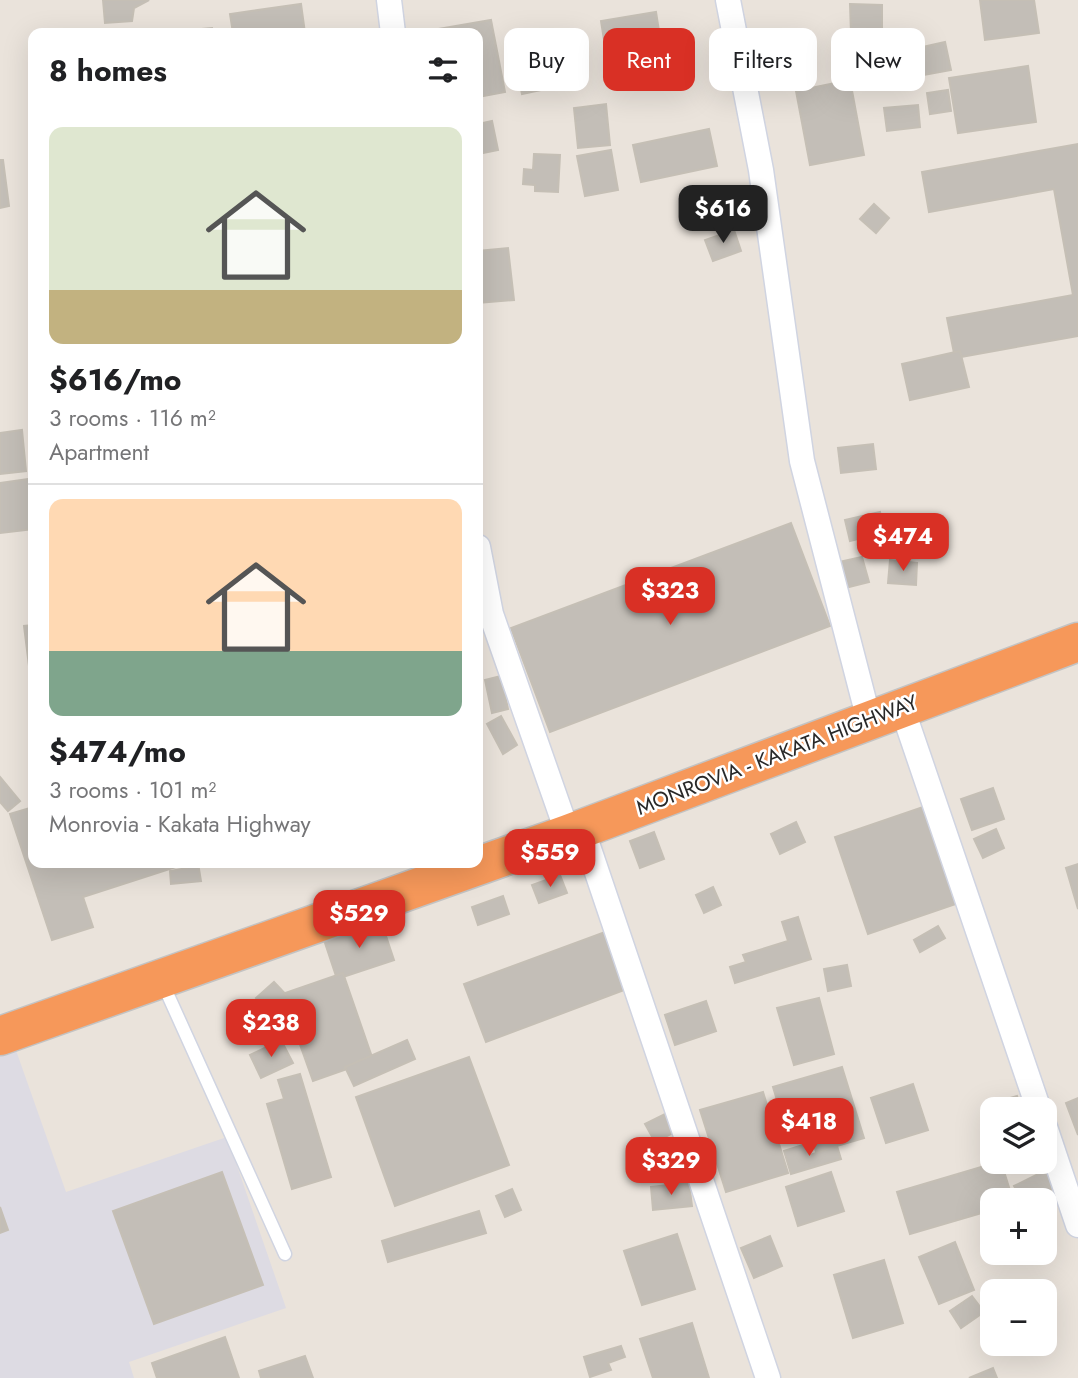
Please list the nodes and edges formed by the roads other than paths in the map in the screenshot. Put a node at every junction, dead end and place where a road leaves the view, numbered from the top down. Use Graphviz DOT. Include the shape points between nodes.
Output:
graph roads {
  1 [pos="389,0"];
  2 [pos="728,0"];
  3 [pos="392,28"];
  4 [pos="483,573"];
  5 [pos="1078,642"];
  6 [pos="886,714"];
  7 [pos="568,834"];
  8 [pos="483,864"];
  9 [pos="471,868"];
  10 [pos="160,977"];
  11 [pos="0,1036"];
  12 [pos="1034,1097"];
  13 [pos="1057,1163"];
  14 [pos="1078,1225"];
  15 [pos="285,1254"];
  16 [pos="768,1378"];
  1 -- 3 [label="street"];
  2 -- 6 [label="street" via="761,170 802,461"];
  4 -- 7 [label="street" via="491,614"];
  5 -- 6 [label="highway, MONROVIA - KAKATA HIGHWAY"];
  6 -- 7 [label="highway, MONROVIA - KAKATA HIGHWAY"];
  6 -- 12 [label="street"];
  7 -- 8 [label="highway, MONROVIA - KAKATA HIGHWAY"];
  7 -- 16 [label="street" via="587,843"];
  9 -- 10 [label="highway, MONROVIA - KAKATA HIGHWAY"];
  10 -- 11 [label="highway, MONROVIA - KAKATA HIGHWAY"];
  10 -- 15 [label="lane"];
  13 -- 14 [label="street"];
}
